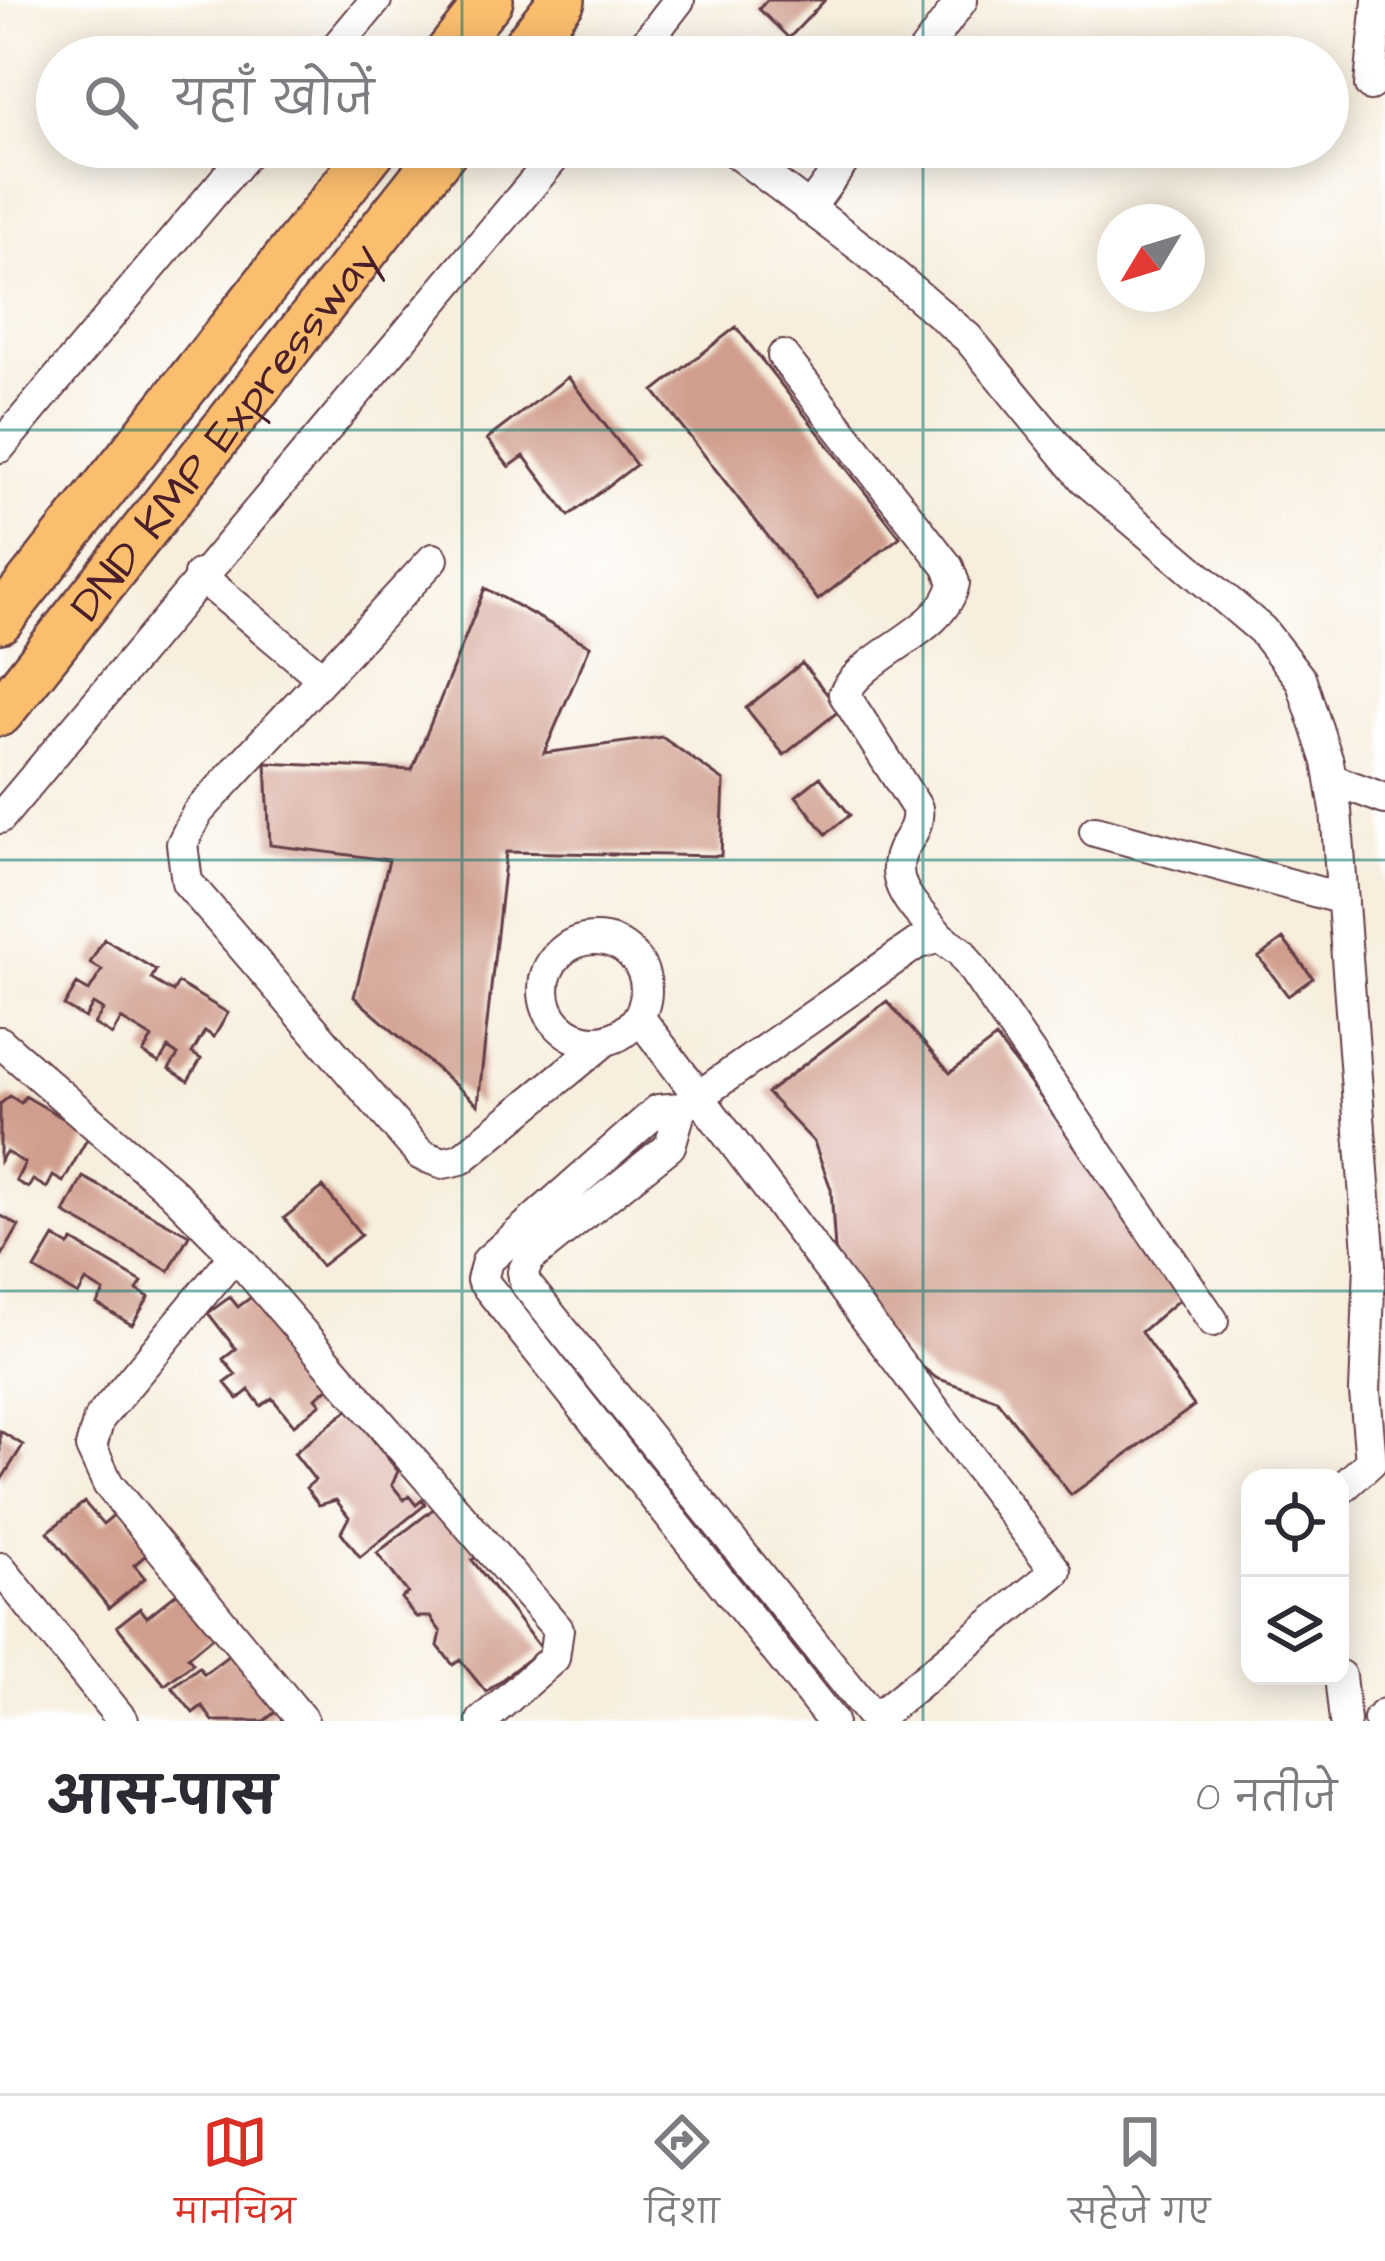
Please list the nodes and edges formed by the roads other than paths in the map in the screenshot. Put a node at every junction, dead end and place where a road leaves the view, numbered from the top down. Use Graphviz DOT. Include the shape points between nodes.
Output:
graph roads {
  1 [pos="376,0"];
  2 [pos="490,0"];
  3 [pos="562,0"];
  4 [pos="679,0"];
  5 [pos="962,0"];
  6 [pos="1378,0"];
  7 [pos="346,36"];
  8 [pos="462,36"];
  9 [pos="534,36"];
  10 [pos="651,36"];
  11 [pos="935,36"];
  12 [pos="1370,85"];
  13 [pos="234,168"];
  14 [pos="358,168"];
  15 [pos="430,168"];
  16 [pos="545,168"];
  17 [pos="756,168"];
  18 [pos="839,168"];
  19 [pos="809,208"];
  20 [pos="783,356"];
  21 [pos="0,447"];
  22 [pos="433,559"];
  23 [pos="199,575"];
  24 [pos="0,620"];
  25 [pos="321,677"];
  26 [pos="0,713"];
  27 [pos="1331,779"];
  28 [pos="1385,799"];
  29 [pos="0,818"];
  30 [pos="1095,831"];
  31 [pos="1343,899"];
  32 [pos="940,938"];
  33 [pos="639,1017"];
  34 [pos="606,1040"];
  35 [pos="0,1042"];
  36 [pos="690,1102"];
  37 [pos="235,1256"];
  38 [pos="1214,1321"];
  39 [pos="1349,1482"];
  40 [pos="0,1568"];
  41 [pos="1341,1685"];
  42 [pos="875,1720"];
  43 [pos="123,1721"];
  44 [pos="303,1721"];
  45 [pos="482,1721"];
  46 [pos="832,1721"];
  47 [pos="1345,1721"];
  1 -- 7 [label="street"];
  2 -- 8 [label="highway"];
  3 -- 9 [label="highway"];
  4 -- 10 [label="street"];
  5 -- 11 [label="street"];
  6 -- 12 [label="street"];
  13 -- 21 [label="street"];
  14 -- 24 [label="highway, DND KMP Expressway"];
  15 -- 26 [label="highway, DND KMP Expressway"];
  16 -- 23 [label="street"];
  17 -- 19 [label="street"];
  18 -- 19 [label="street"];
  19 -- 27 [label="street" via="968,338 1084,479 1262,631 1301,680"];
  20 -- 32 [label="street" via="954,583 943,607 844,694 917,808 895,868 898,884"];
  22 -- 25 [label="street"];
  23 -- 25 [label="street"];
  23 -- 29 [label="street"];
  25 -- 34 [label="street" via="197,812 182,844 187,882 421,1155 443,1163 483,1145"];
  27 -- 28 [label="street"];
  27 -- 31 [label="street"];
  30 -- 31 [label="street"];
  31 -- 39 [label="street" via="1370,1264 1364,1392 1371,1462"];
  32 -- 36 [label="street" via="902,954"];
  32 -- 38 [label="street" via="961,952"];
  33 -- 34 [label="street"];
  33 -- 34 [label="street" via="647,994 634,956 598,938 560,951 543,987 546,1007 572,1037"];
  33 -- 36 [label="street"];
  35 -- 37 [label="street"];
  36 -- 42 [label="street" via="670,1146 530,1258 525,1283"];
  36 -- 42 [label="street" via="1056,1570"];
  36 -- 46 [label="street" via="648,1113 487,1261 482,1280"];
  37 -- 44 [label="street" via="99,1418 92,1447 108,1484"];
  37 -- 45 [label="street" via="558,1629 554,1658"];
  40 -- 43 [label="street"];
  41 -- 47 [label="street"];
}
